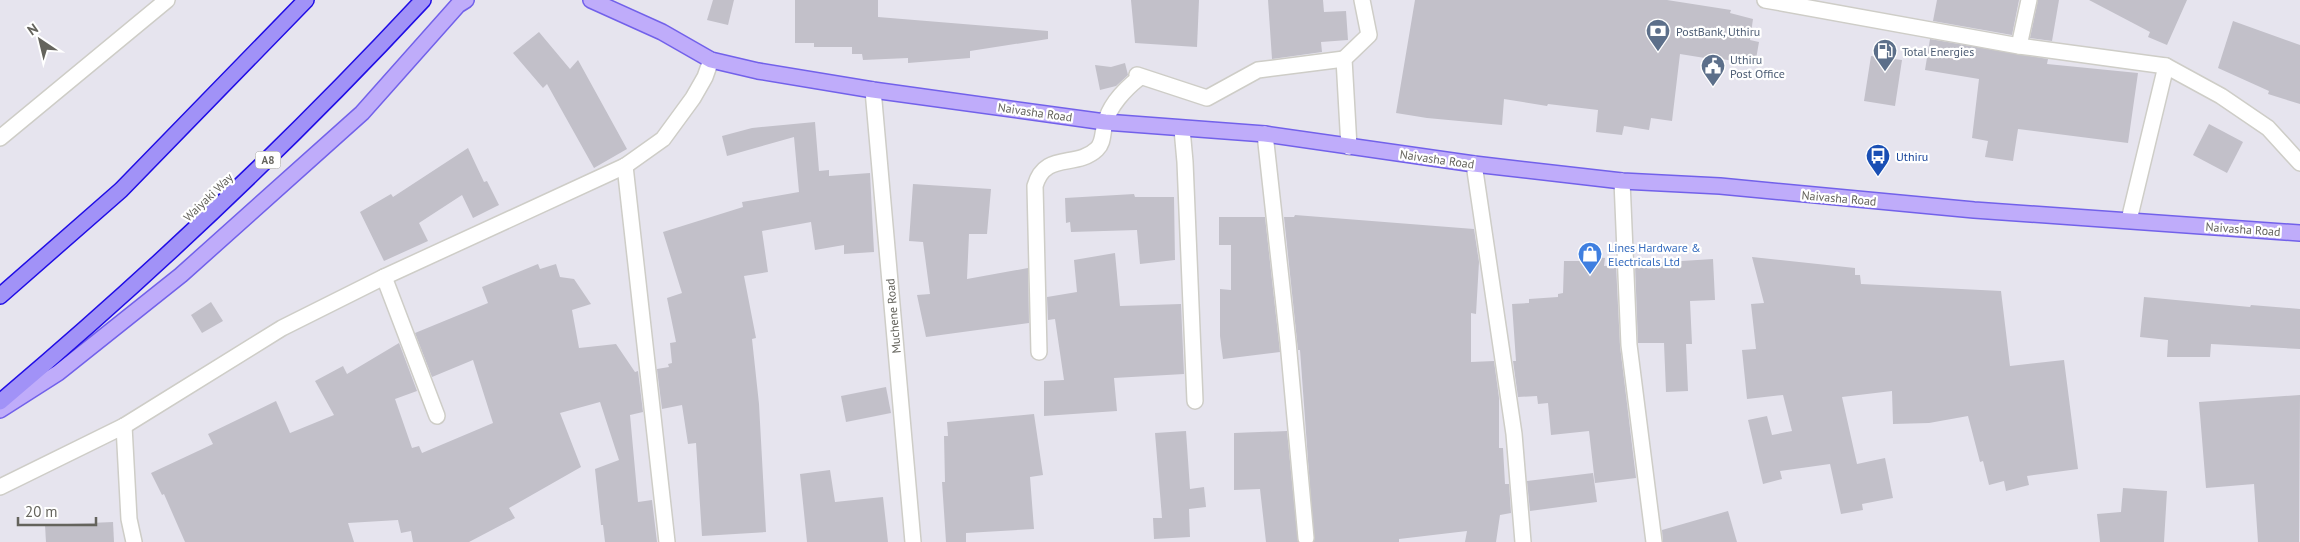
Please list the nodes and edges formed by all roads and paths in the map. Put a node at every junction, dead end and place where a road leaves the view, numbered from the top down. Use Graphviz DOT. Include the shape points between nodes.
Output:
graph roads {
  1 [pos="168,0"];
  2 [pos="306,0"];
  3 [pos="423,0"];
  4 [pos="466,0"];
  5 [pos="591,0"];
  6 [pos="1362,0"];
  7 [pos="1765,0"];
  8 [pos="2029,0"];
  9 [pos="2019,46"];
  10 [pos="1344,58"];
  11 [pos="711,60"];
  12 [pos="2166,66"];
  13 [pos="873,90"];
  14 [pos="1105,122"];
  15 [pos="1182,129"];
  16 [pos="1265,134"];
  17 [pos="0,138"];
  18 [pos="1349,147"];
  19 [pos="2300,163"];
  20 [pos="1474,164"];
  21 [pos="625,166"];
  22 [pos="1622,180"];
  23 [pos="2129,220"];
  24 [pos="2300,233"];
  25 [pos="384,277"];
  26 [pos="0,296"];
  27 [pos="1039,352"];
  28 [pos="5,398"];
  29 [pos="1195,401"];
  30 [pos="0,410"];
  31 [pos="437,416"];
  32 [pos="124,426"];
  33 [pos="0,487"];
  34 [pos="1306,538"];
  35 [pos="134,542"];
  36 [pos="666,542"];
  37 [pos="913,542"];
  38 [pos="1523,542"];
  39 [pos="1654,542"];
  1 -- 17 [label="street"];
  2 -- 26 [label="highway" via="121,190"];
  3 -- 28 [label="highway, Waiyaki Way / A8" via="256,173 169,255"];
  4 -- 30 [label="main road" via="362,113 181,275 58,373"];
  5 -- 11 [label="main road, Naivasha Road" via="662,32"];
  6 -- 10 [label="street" via="1369,36"];
  7 -- 9 [label="street"];
  8 -- 9 [label="street"];
  9 -- 12 [label="street"];
  10 -- 14 [label="street" via="1258,70 1207,98 1137,75 1139,78 1124,90"];
  10 -- 18 [label="street"];
  11 -- 13 [label="main road, Naivasha Road"];
  11 -- 21 [label="street" via="689,104 663,139"];
  12 -- 19 [label="street" via="2221,96 2268,128"];
  12 -- 23 [label="street"];
  13 -- 14 [label="main road, Naivasha Road"];
  13 -- 37 [label="street, Muchene Road"];
  14 -- 15 [label="main road, Naivasha Road"];
  14 -- 27 [label="street" via="1098,148 1090,154 1047,166 1038,174 1035,186"];
  15 -- 16 [label="main road, Naivasha Road"];
  15 -- 29 [label="street"];
  16 -- 18 [label="main road, Naivasha Road"];
  16 -- 34 [label="street"];
  18 -- 20 [label="main road, Naivasha Road"];
  20 -- 22 [label="main road, Naivasha Road"];
  20 -- 38 [label="street" via="1514,434"];
  21 -- 25 [label="street"];
  21 -- 36 [label="street"];
  22 -- 23 [label="main road, Naivasha Road"];
  22 -- 39 [label="street" via="1629,345"];
  23 -- 24 [label="main road, Naivasha Road"];
  25 -- 31 [label="street"];
  25 -- 32 [label="street" via="282,328"];
  32 -- 33 [label="street"];
  32 -- 35 [label="street" via="129,519"];
}
